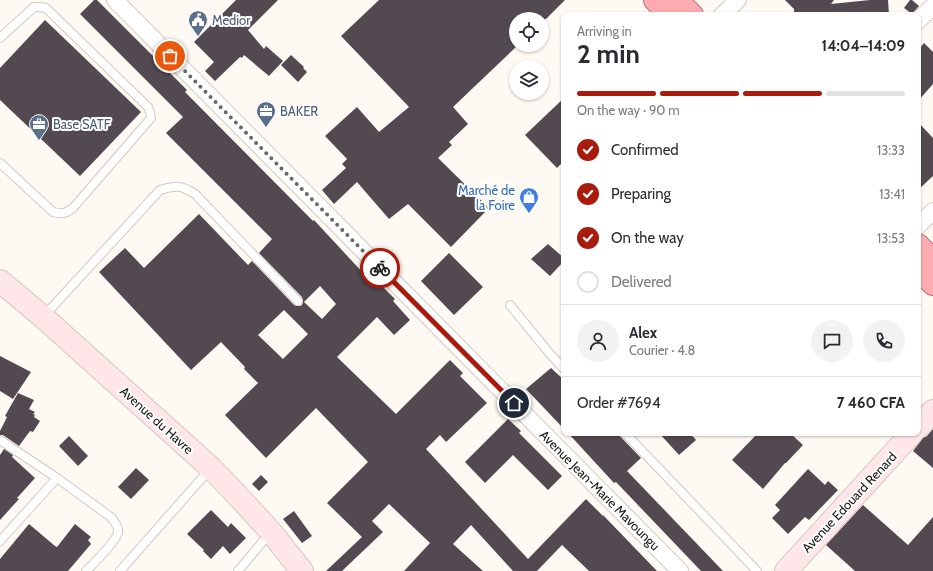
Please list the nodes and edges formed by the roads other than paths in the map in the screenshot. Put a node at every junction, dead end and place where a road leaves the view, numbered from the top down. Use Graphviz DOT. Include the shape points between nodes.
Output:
graph roads {
  1 [pos="115,0"];
  2 [pos="655,0"];
  3 [pos="677,0"];
  4 [pos="738,0"];
  5 [pos="933,6"];
  6 [pos="667,12"];
  7 [pos="689,12"];
  8 [pos="725,12"];
  9 [pos="921,18"];
  10 [pos="0,38"];
  11 [pos="0,163"];
  12 [pos="933,211"];
  13 [pos="921,223"];
  14 [pos="921,248"];
  15 [pos="933,260"];
  16 [pos="921,271"];
  17 [pos="0,281"];
  18 [pos="933,284"];
  19 [pos="298,301"];
  20 [pos="510,305"];
  21 [pos="43,317"];
  22 [pos="561,366"];
  23 [pos="933,411"];
  24 [pos="921,424"];
  25 [pos="628,436"];
  26 [pos="909,436"];
  27 [pos="0,440"];
  28 [pos="211,468"];
  29 [pos="57,478"];
  30 [pos="271,532"];
  31 [pos="0,541"];
  32 [pos="86,571"];
  33 [pos="120,571"];
  34 [pos="238,571"];
  35 [pos="302,571"];
  36 [pos="680,571"];
  37 [pos="757,571"];
  38 [pos="786,571"];
  1 -- 36 [label="street, Avenue Jean-Marie Mavoungu"];
  2 -- 6 [label="highway"];
  3 -- 7 [label="highway"];
  4 -- 8 [label="street"];
  5 -- 9 [label="street"];
  10 -- 11 [label="lane" via="34,7 46,8 148,107 151,118 68,212 53,212"];
  12 -- 13 [label="street"];
  14 -- 15 [label="highway"];
  16 -- 18 [label="highway"];
  17 -- 21 [label="street, Avenue du Havre"];
  19 -- 21 [label="lane" via="195,194 185,188 170,187 160,190"];
  20 -- 22 [label="lane"];
  21 -- 28 [label="street, Avenue du Havre"];
  23 -- 24 [label="street"];
  25 -- 37 [label="lane"];
  26 -- 38 [label="street, Avenue Edouard Renard"];
  27 -- 29 [label="lane"];
  28 -- 30 [label="street, Avenue du Havre"];
  28 -- 33 [label="lane"];
  29 -- 31 [label="lane"];
  29 -- 32 [label="lane" via="112,518 116,525 118,532 114,540"];
  30 -- 34 [label="lane"];
  30 -- 35 [label="street, Avenue du Havre"];
}
